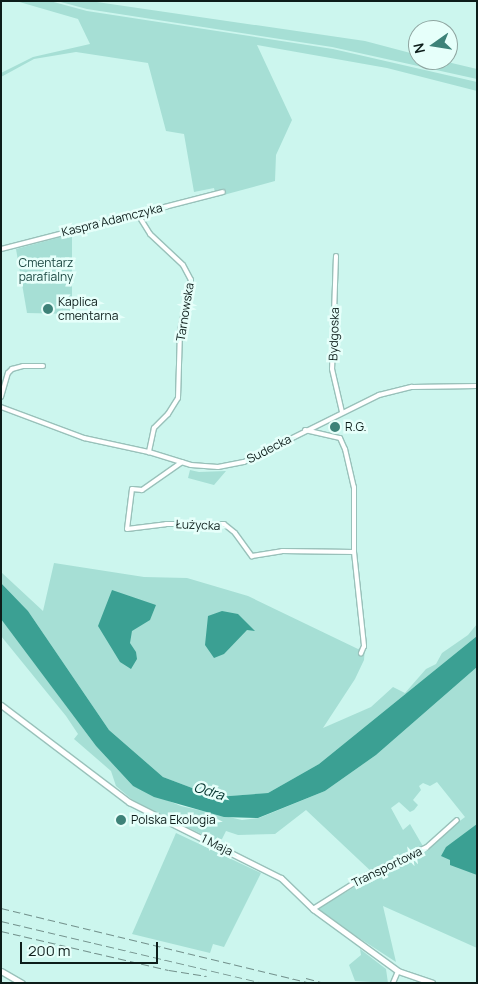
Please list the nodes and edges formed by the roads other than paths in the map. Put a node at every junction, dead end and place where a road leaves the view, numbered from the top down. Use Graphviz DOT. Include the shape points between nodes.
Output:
graph roads {
  1 [pos="223,192"];
  2 [pos="137,213"];
  3 [pos="1,249"];
  4 [pos="336,256"];
  5 [pos="43,366"];
  6 [pos="477,386"];
  7 [pos="1,397"];
  8 [pos="1,407"];
  9 [pos="342,412"];
  10 [pos="305,430"];
  11 [pos="150,452"];
  12 [pos="182,462"];
  13 [pos="354,552"];
  14 [pos="361,653"];
  15 [pos="1,705"];
  16 [pos="457,820"];
  17 [pos="313,909"];
  18 [pos="1,970"];
  19 [pos="398,971"];
  20 [pos="22,983"];
  21 [pos="393,983"];
  22 [pos="432,983"];
  1 -- 2 [label="street, Kaspra Adamczyka"];
  2 -- 3 [label="street, Kaspra Adamczyka"];
  2 -- 11 [label="street, Tarnowska" via="150,234 183,265 191,280 180,331 178,398 154,428"];
  4 -- 9 [label="street, Bydgoska" via="332,369"];
  5 -- 7 [label="street" via="12,369"];
  6 -- 9 [label="street, Sudecka" via="397,389"];
  8 -- 11 [label="street, Sudecka" via="84,438"];
  9 -- 10 [label="street, Sudecka"];
  10 -- 12 [label="street, Sudecka" via="244,462 218,467"];
  10 -- 13 [label="street" via="340,438 345,449 354,487"];
  11 -- 12 [label="street, Sudecka"];
  12 -- 13 [label="street, Łużycka" via="142,490 132,489 127,529 166,524 224,524 252,556 282,551"];
  13 -- 14 [label="street" via="364,646"];
  15 -- 17 [label="street, 1 Maja" via="94,772 129,802 281,878"];
  16 -- 17 [label="street, Transportowa" via="427,847 367,875"];
  17 -- 19 [label="street, 1 Maja"];
  18 -- 20 [label="street"];
  19 -- 21 [label="street"];
  19 -- 22 [label="street, 1 Maja"];
}
